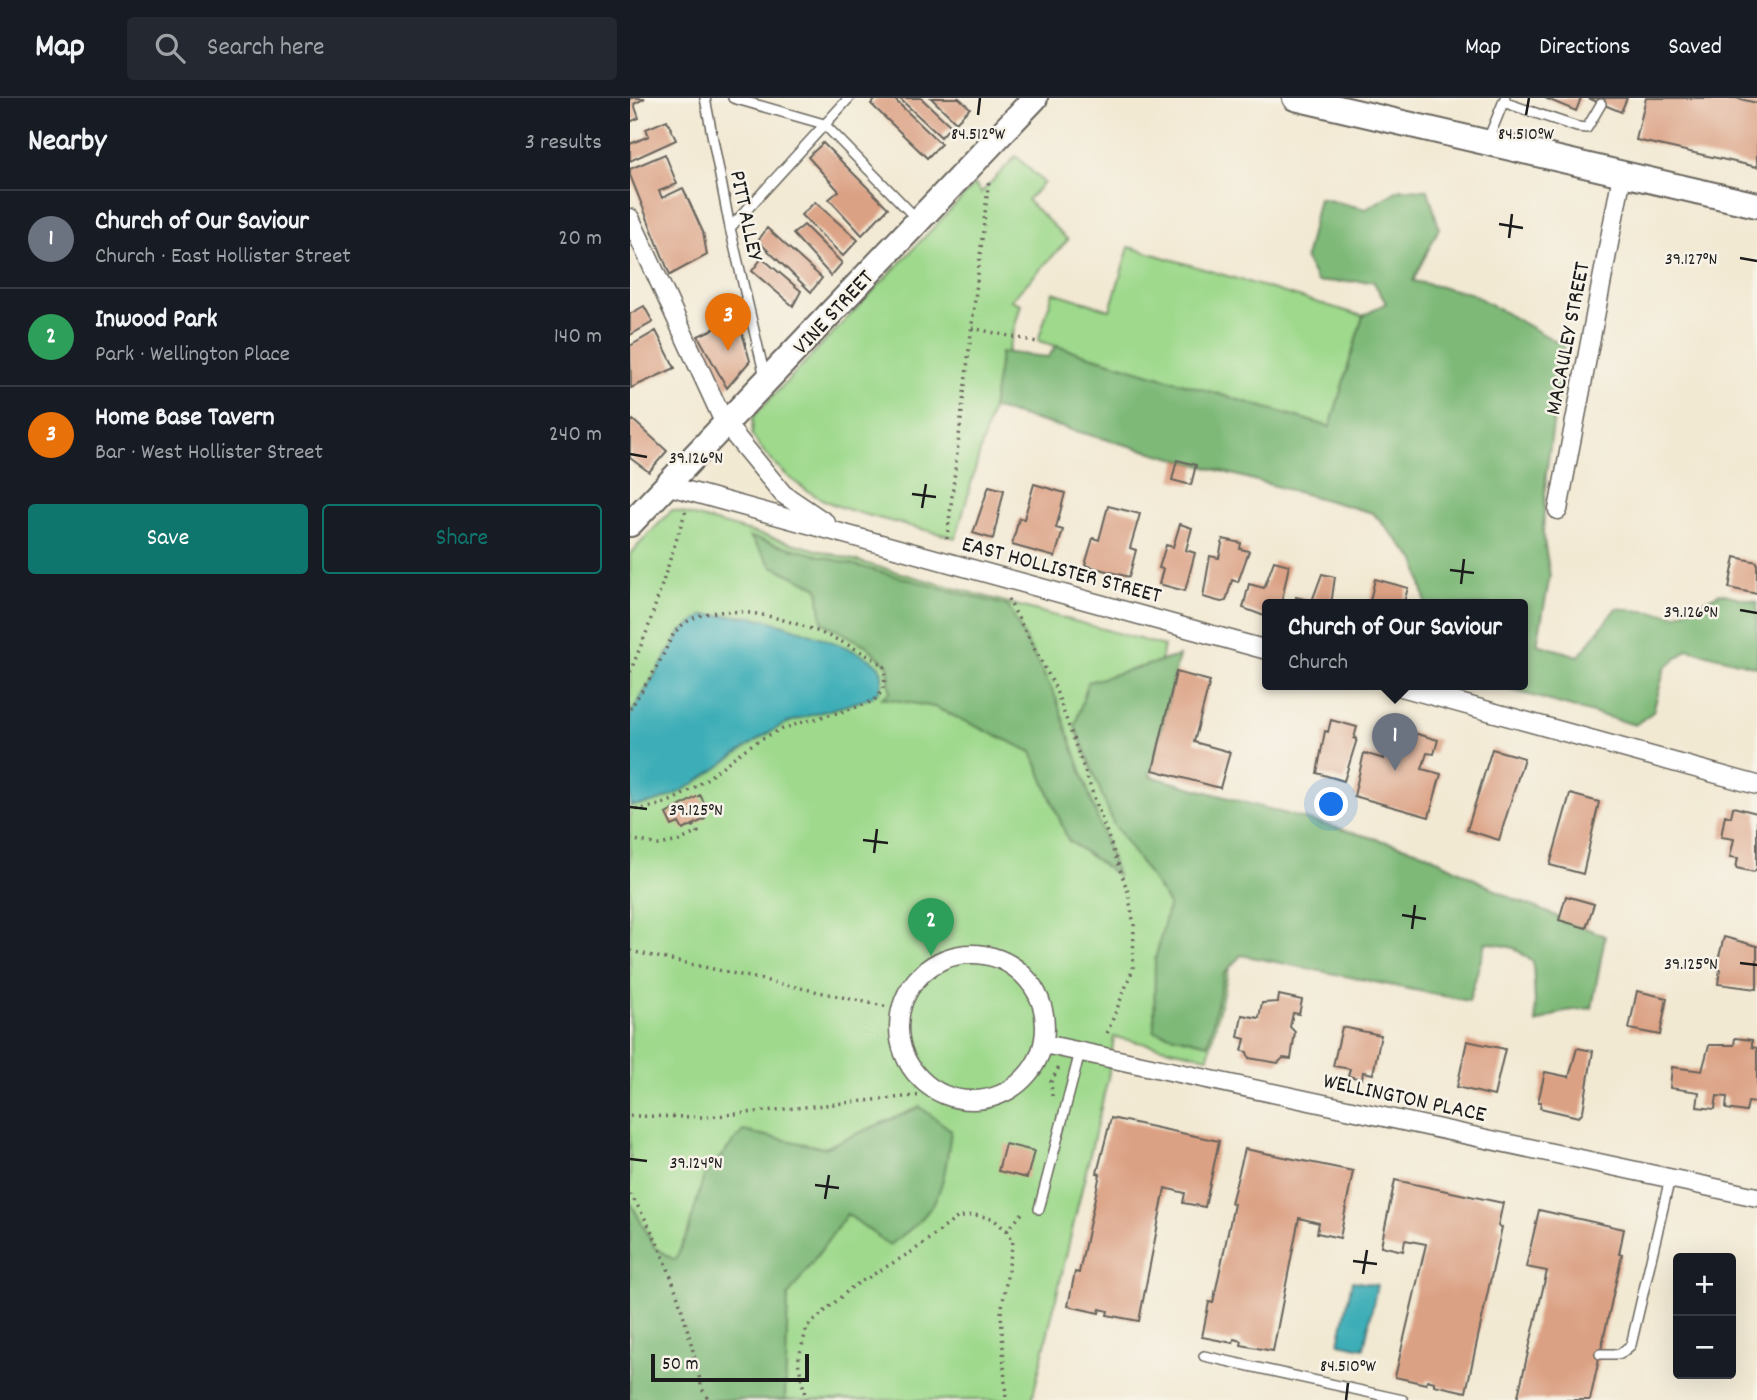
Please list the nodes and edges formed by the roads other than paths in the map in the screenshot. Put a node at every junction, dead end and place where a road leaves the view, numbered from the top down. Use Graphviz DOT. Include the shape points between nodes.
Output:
graph roads {
  1 [pos="705,98"];
  2 [pos="733,98"];
  3 [pos="849,98"];
  4 [pos="1035,98"];
  5 [pos="1295,98"];
  6 [pos="1504,100"];
  7 [pos="1601,104"];
  8 [pos="824,124"];
  9 [pos="1487,143"];
  10 [pos="1622,175"];
  11 [pos="1757,205"];
  12 [pos="630,218"];
  13 [pos="917,219"];
  14 [pos="730,228"];
  15 [pos="765,380"];
  16 [pos="724,422"];
  17 [pos="666,485"];
  18 [pos="1558,510"];
  19 [pos="630,524"];
  20 [pos="844,533"];
  21 [pos="1262,649"];
  22 [pos="1412,690"];
  23 [pos="1757,785"];
  24 [pos="1044,1044"];
  25 [pos="1080,1052"];
  26 [pos="1670,1178"];
  27 [pos="1757,1196"];
  28 [pos="1039,1209"];
  29 [pos="1600,1354"];
  30 [pos="1204,1356"];
  31 [pos="1403,1400"];
  1 -- 14 [label="lane, PITT ALLEY"];
  2 -- 8 [label="lane"];
  3 -- 8 [label="lane"];
  4 -- 13 [label="main road, VINE STREET"];
  5 -- 9 [label="main road"];
  6 -- 7 [label="lane" via="1577,128 1587,128"];
  6 -- 9 [label="lane"];
  8 -- 13 [label="lane"];
  8 -- 14 [label="lane"];
  9 -- 10 [label="main road"];
  10 -- 11 [label="main road"];
  10 -- 18 [label="street, MACAULEY STREET"];
  12 -- 16 [label="street, EAST HOLLISTER STREET"];
  13 -- 15 [label="main road, VINE STREET"];
  14 -- 15 [label="lane, PITT ALLEY"];
  15 -- 16 [label="main road, VINE STREET"];
  16 -- 17 [label="main road, VINE STREET"];
  16 -- 20 [label="street, EAST HOLLISTER STREET" via="783,494"];
  17 -- 19 [label="main road, VINE STREET"];
  17 -- 20 [label="street, EAST HOLLISTER STREET"];
  20 -- 21 [label="street, EAST HOLLISTER STREET"];
  22 -- 23 [label="street"];
  24 -- 24 [label="street" via="1045,1017 1032,985 1013,966 987,955 960,955 934,965 910,987 902,1006 900,1042 908,1062 918,1076 948,1096 990,1099 1013,1088 1032,1068"];
  24 -- 25 [label="street, WELLINGTON PLACE"];
  25 -- 26 [label="street, WELLINGTON PLACE"];
  25 -- 28 [label="lane"];
  26 -- 27 [label="street, WELLINGTON PLACE"];
  26 -- 29 [label="lane" via="1631,1345 1620,1354"];
  30 -- 31 [label="lane"];
}
